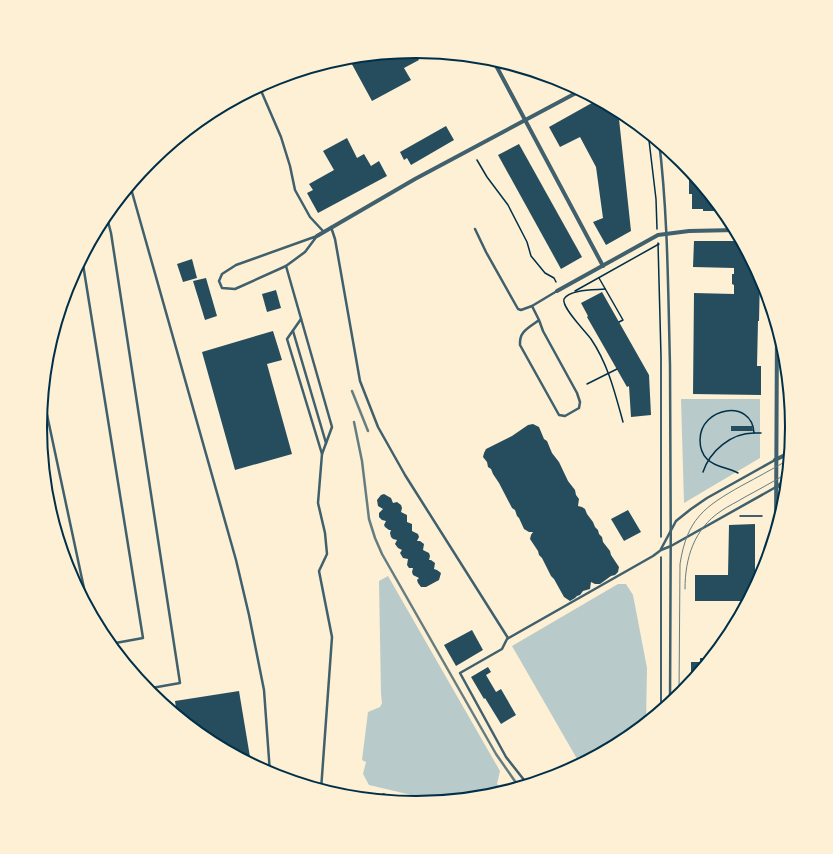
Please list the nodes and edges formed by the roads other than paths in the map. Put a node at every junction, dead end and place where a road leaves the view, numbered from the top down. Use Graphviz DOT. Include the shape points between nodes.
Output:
graph roads {
  1 [pos="497,67"];
  2 [pos="262,92"];
  3 [pos="576,94"];
  4 [pos="525,121"];
  5 [pos="660,149"];
  6 [pos="132,192"];
  7 [pos="108,223"];
  8 [pos="331,227"];
  9 [pos="475,229"];
  10 [pos="729,230"];
  11 [pos="323,231"];
  12 [pos="667,233"];
  13 [pos="317,236"];
  14 [pos="286,266"];
  15 [pos="603,266"];
  16 [pos="83,267"];
  17 [pos="557,291"];
  18 [pos="532,306"];
  19 [pos="301,320"];
  20 [pos="540,320"];
  21 [pos="293,331"];
  22 [pos="777,346"];
  23 [pos="47,417"];
  24 [pos="326,444"];
  25 [pos="322,454"];
  26 [pos="785,455"];
  27 [pos="776,460"];
  28 [pos="782,484"];
  29 [pos="776,487"];
  30 [pos="776,511"];
  31 [pos="670,531"];
  32 [pos="671,546"];
  33 [pos="661,550"];
  34 [pos="84,587"];
  35 [pos="508,638"];
  36 [pos="117,643"];
  37 [pos="155,688"];
  38 [pos="670,696"];
  39 [pos="269,765"];
  40 [pos="524,780"];
  41 [pos="321,784"];
  1 -- 4 [label="street"];
  2 -- 11 [label="lane" via="281,137 295,190 310,217"];
  3 -- 4 [label="street"];
  4 -- 8 [label="street"];
  4 -- 15 [label="street"];
  5 -- 12 [label="lane"];
  6 -- 39 [label="lane" via="248,608 264,690"];
  7 -- 37 [label="lane" via="180,684"];
  8 -- 11 [label="street"];
  8 -- 35 [label="lane" via="360,381 378,427 405,475"];
  9 -- 18 [label="lane" via="518,309"];
  10 -- 12 [label="street"];
  11 -- 13 [label="street"];
  12 -- 15 [label="street" via="658,234"];
  12 -- 31 [label="lane"];
  13 -- 14 [label="lane" via="305,252"];
  13 -- 14 [label="lane" via="236,265 222,274 219,281 222,288 235,289"];
  14 -- 19 [label="lane"];
  15 -- 17 [label="street"];
  16 -- 36 [label="lane" via="142,638"];
  17 -- 18 [label="lane"];
  18 -- 20 [label="lane"];
  19 -- 21 [label="lane"];
  19 -- 24 [label="lane" via="332,427"];
  20 -- 20 [label="lane" via="542,331 580,402 579,408 565,416 559,415 520,345 520,337 524,331"];
  21 -- 24 [label="lane"];
  21 -- 25 [label="lane" via="287,339"];
  22 -- 27 [label="street"];
  23 -- 34 [label="lane"];
  24 -- 25 [label="lane"];
  25 -- 41 [label="lane" via="318,503 327,554 320,571 332,637"];
  26 -- 27 [label="street"];
  27 -- 29 [label="street"];
  27 -- 31 [label="lane" via="702,502 676,521"];
  28 -- 29 [label="street"];
  29 -- 30 [label="street"];
  29 -- 32 [label="lane"];
  31 -- 32 [label="lane"];
  31 -- 33 [label="lane"];
  32 -- 33 [label="lane"];
  32 -- 38 [label="lane"];
  33 -- 35 [label="lane"];
  35 -- 40 [label="lane" via="502,649 460,673 506,757"];
}
